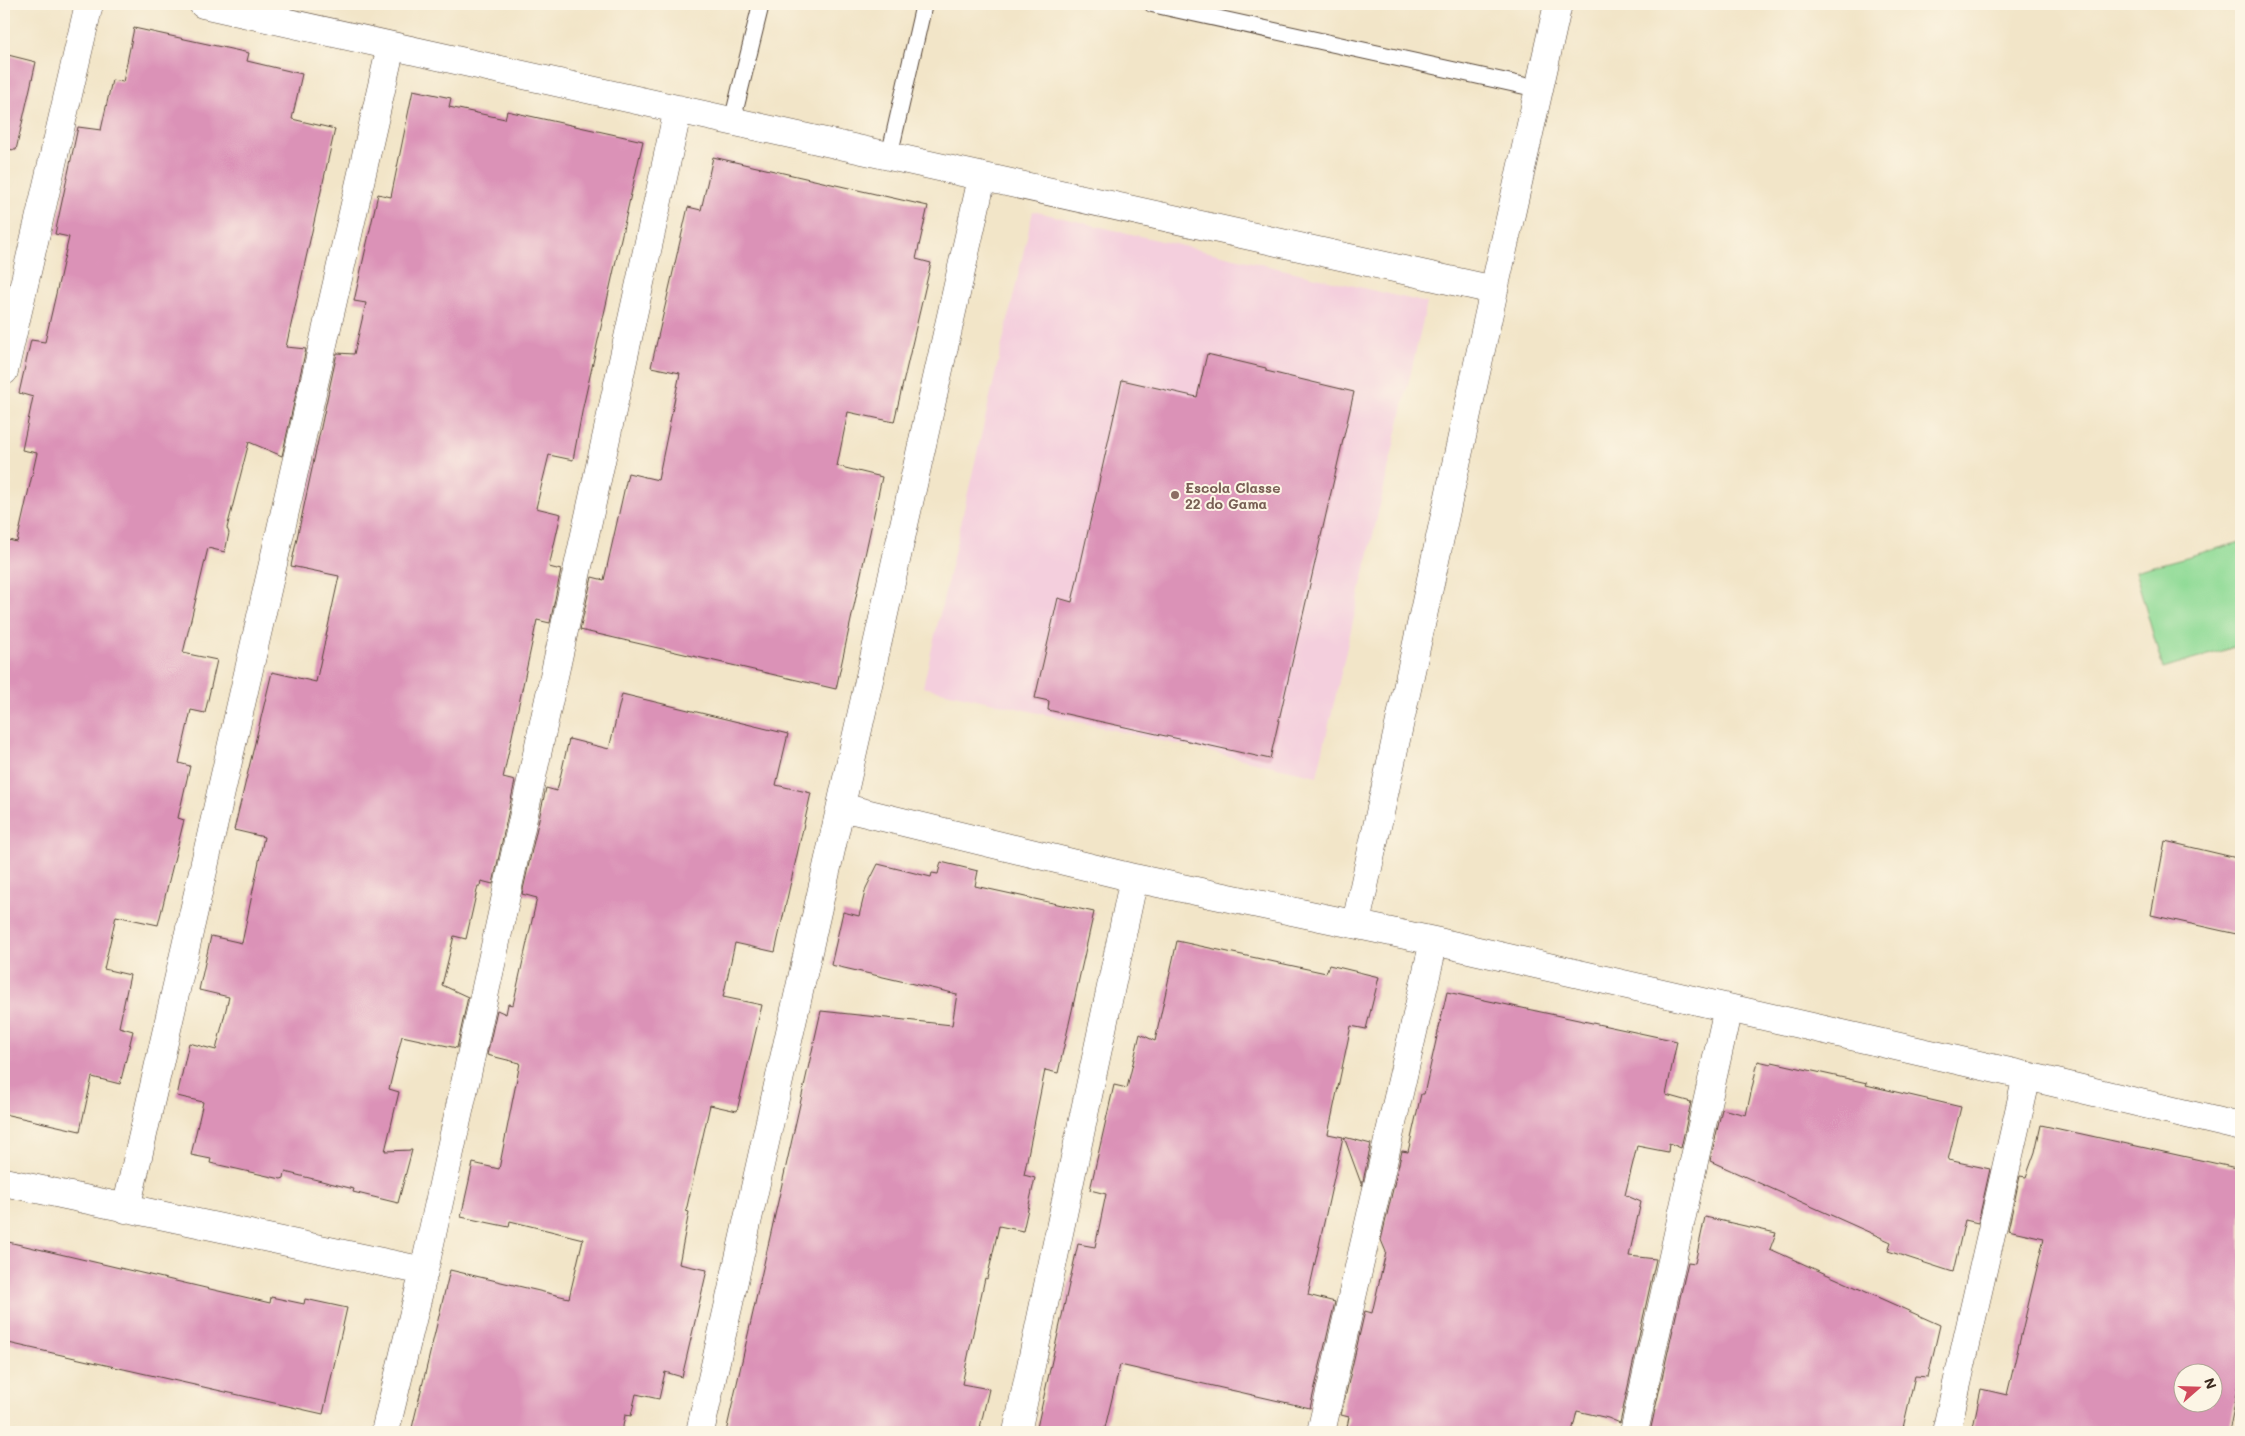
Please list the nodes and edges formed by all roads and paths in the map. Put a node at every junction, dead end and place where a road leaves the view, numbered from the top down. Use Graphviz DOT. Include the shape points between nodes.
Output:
graph roads {
  1 [pos="89,4"];
  2 [pos="203,4"];
  3 [pos="760,4"];
  4 [pos="924,4"];
  5 [pos="1152,4"];
  6 [pos="1558,4"];
  7 [pos="391,46"];
  8 [pos="1539,89"];
  9 [pos="678,109"];
  10 [pos="732,122"];
  11 [pos="889,157"];
  12 [pos="982,178"];
  13 [pos="1494,290"];
  14 [pos="4,370"];
  15 [pos="841,807"];
  16 [pos="1134,878"];
  17 [pos="1356,924"];
  18 [pos="1434,941"];
  19 [pos="1728,1008"];
  20 [pos="2027,1076"];
  21 [pos="2241,1127"];
  22 [pos="4,1182"];
  23 [pos="126,1209"];
  24 [pos="424,1271"];
  25 [pos="384,1432"];
  26 [pos="700,1432"];
  27 [pos="1017,1432"];
  28 [pos="1321,1432"];
  29 [pos="1634,1432"];
  30 [pos="1946,1432"];
  1 -- 14 [label="street"];
  2 -- 7 [label="street"];
  3 -- 10 [label="lane"];
  4 -- 11 [label="lane"];
  5 -- 8 [label="lane"];
  6 -- 8 [label="street"];
  7 -- 9 [label="street"];
  7 -- 23 [label="street"];
  8 -- 13 [label="street"];
  9 -- 10 [label="street"];
  9 -- 24 [label="street"];
  10 -- 11 [label="street"];
  11 -- 12 [label="street"];
  12 -- 13 [label="street"];
  12 -- 15 [label="street"];
  13 -- 17 [label="street"];
  15 -- 16 [label="street"];
  15 -- 26 [label="street"];
  16 -- 17 [label="street"];
  16 -- 27 [label="street"];
  17 -- 18 [label="street"];
  18 -- 19 [label="street"];
  18 -- 28 [label="street"];
  19 -- 20 [label="street"];
  19 -- 29 [label="street"];
  20 -- 21 [label="street"];
  20 -- 30 [label="street"];
  22 -- 23 [label="street"];
  23 -- 24 [label="street"];
  24 -- 25 [label="street"];
}
